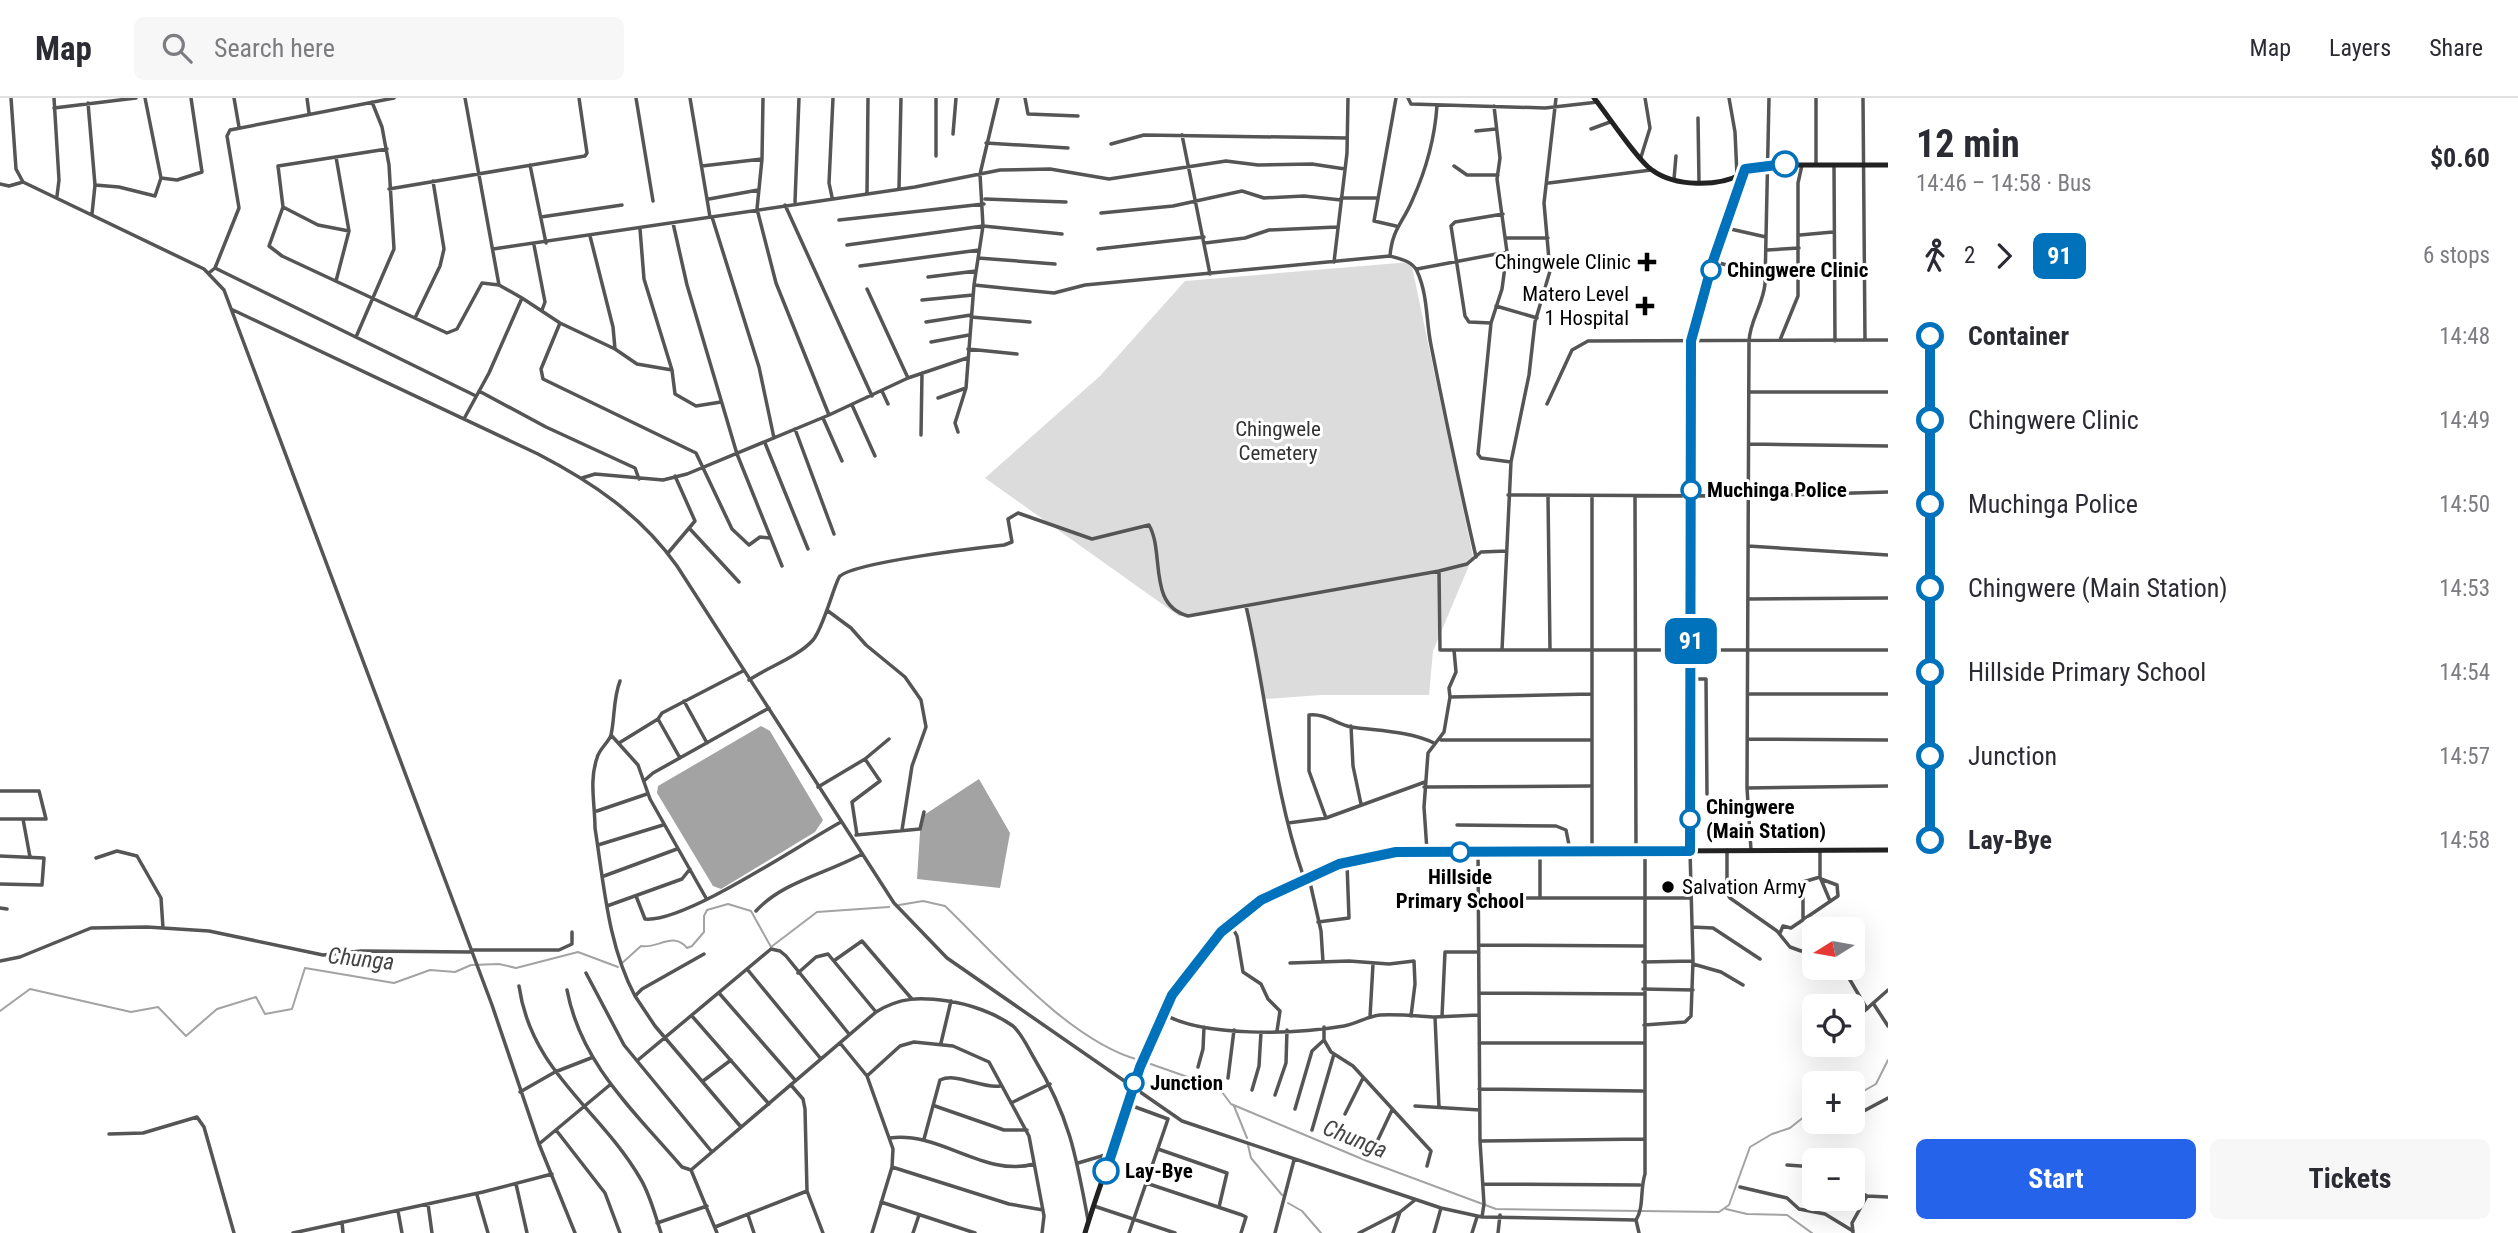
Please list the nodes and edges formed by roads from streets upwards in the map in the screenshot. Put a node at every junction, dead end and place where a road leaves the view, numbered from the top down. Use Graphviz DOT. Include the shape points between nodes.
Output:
graph roads {
  1 [pos="12,98"];
  2 [pos="54,98"];
  3 [pos="135,98"];
  4 [pos="145,98"];
  5 [pos="191,98"];
  6 [pos="234,98"];
  7 [pos="307,98"];
  8 [pos="394,98"];
  9 [pos="466,98"];
  10 [pos="579,98"];
  11 [pos="636,98"];
  12 [pos="690,98"];
  13 [pos="763,98"];
  14 [pos="799,98"];
  15 [pos="833,98"];
  16 [pos="868,98"];
  17 [pos="901,98"];
  18 [pos="936,98"];
  19 [pos="956,98"];
  20 [pos="998,98"];
  21 [pos="1025,98"];
  22 [pos="1349,98"];
  23 [pos="1396,98"];
  24 [pos="1408,98"];
  25 [pos="1556,98"];
  26 [pos="1645,98"];
  27 [pos="1729,98"];
  28 [pos="1769,98"];
  29 [pos="1816,98"];
  30 [pos="1863,98"];
  31 [pos="374,100"];
  32 [pos="1596,100"];
  33 [pos="88,103"];
  34 [pos="1437,105"];
  35 [pos="1494,106"];
  36 [pos="54,108"];
  37 [pos="1556,108"];
  38 [pos="309,113"];
  39 [pos="1078,116"];
  40 [pos="1698,118"];
  41 [pos="1612,121"];
  42 [pos="240,128"];
  43 [pos="1496,129"];
  44 [pos="1591,129"];
  45 [pos="1476,131"];
  46 [pos="953,134"];
  47 [pos="1182,135"];
  48 [pos="1347,138"];
  49 [pos="986,143"];
  50 [pos="1111,144"];
  51 [pos="1068,148"];
  52 [pos="387,149"];
  53 [pos="936,156"];
  54 [pos="1676,156"];
  55 [pos="336,157"];
  56 [pos="1642,157"];
  57 [pos="762,159"];
  58 [pos="1803,164"];
  59 [pos="1816,164"];
  60 [pos="530,165"];
  61 [pos="1769,165"];
  62 [pos="1834,165"];
  63 [pos="1863,165"];
  64 [pos="1888,165"];
  65 [pos="702,166"];
  66 [pos="1454,166"];
  67 [pos="1189,168"];
  68 [pos="1345,169"];
  69 [pos="1651,170"];
  70 [pos="480,173"];
  71 [pos="980,174"];
  72 [pos="1498,175"];
  73 [pos="1740,175"];
  74 [pos="161,178"];
  75 [pos="1674,179"];
  76 [pos="433,181"];
  77 [pos="23,182"];
  78 [pos="1699,182"];
  79 [pos="1549,183"];
  80 [pos="0,184"];
  81 [pos="95,184"];
  82 [pos="899,188"];
  83 [pos="389,189"];
  84 [pos="758,190"];
  85 [pos="867,194"];
  86 [pos="57,196"];
  87 [pos="832,198"];
  88 [pos="1376,198"];
  89 [pos="708,199"];
  90 [pos="1341,199"];
  91 [pos="653,201"];
  92 [pos="795,202"];
  93 [pos="984,202"];
  94 [pos="1066,202"];
  95 [pos="1196,202"];
  96 [pos="622,205"];
  97 [pos="785,205"];
  98 [pos="283,207"];
  99 [pos="757,209"];
  100 [pos="1101,213"];
  101 [pos="92,214"];
  102 [pos="1503,214"];
  103 [pos="541,217"];
  104 [pos="711,217"];
  105 [pos="839,220"];
  106 [pos="673,223"];
  107 [pos="984,226"];
  108 [pos="1396,226"];
  109 [pos="1337,227"];
  110 [pos="1726,228"];
  111 [pos="640,229"];
  112 [pos="349,231"];
  113 [pos="1833,232"];
  114 [pos="1062,234"];
  115 [pos="1800,235"];
  116 [pos="590,236"];
  117 [pos="1204,237"];
  118 [pos="1766,237"];
  119 [pos="1505,238"];
  120 [pos="1548,238"];
  121 [pos="546,243"];
  122 [pos="1205,243"];
  123 [pos="534,245"];
  124 [pos="847,245"];
  125 [pos="1799,248"];
  126 [pos="493,249"];
  127 [pos="1098,249"];
  128 [pos="979,250"];
  129 [pos="1767,250"];
  130 [pos="1507,252"];
  131 [pos="1390,256"];
  132 [pos="978,258"];
  133 [pos="1458,261"];
  134 [pos="1713,261"];
  135 [pos="1334,262"];
  136 [pos="1055,264"];
  137 [pos="860,266"];
  138 [pos="1765,267"];
  139 [pos="215,268"];
  140 [pos="1417,270"];
  141 [pos="975,271"];
  142 [pos="210,272"];
  143 [pos="1210,274"];
  144 [pos="928,277"];
  145 [pos="336,281"];
  146 [pos="499,285"];
  147 [pos="974,285"];
  148 [pos="867,289"];
  149 [pos="973,295"];
  150 [pos="522,298"];
  151 [pos="373,299"];
  152 [pos="922,300"];
  153 [pos="1496,306"];
  154 [pos="233,310"];
  155 [pos="542,310"];
  156 [pos="971,316"];
  157 [pos="415,318"];
  158 [pos="1537,318"];
  159 [pos="926,322"];
  160 [pos="1030,322"];
  161 [pos="560,323"];
  162 [pos="1491,323"];
  163 [pos="969,335"];
  164 [pos="356,337"];
  165 [pos="1780,340"];
  166 [pos="1865,340"];
  167 [pos="1888,340"];
  168 [pos="1691,341"];
  169 [pos="1749,341"];
  170 [pos="1835,341"];
  171 [pos="931,342"];
  172 [pos="615,349"];
  173 [pos="968,349"];
  174 [pos="1017,354"];
  175 [pos="967,358"];
  176 [pos="672,370"];
  177 [pos="922,373"];
  178 [pos="908,379"];
  179 [pos="966,388"];
  180 [pos="882,391"];
  181 [pos="1750,392"];
  182 [pos="1888,392"];
  183 [pos="477,393"];
  184 [pos="872,396"];
  185 [pos="938,398"];
  186 [pos="722,402"];
  187 [pos="888,404"];
  188 [pos="1547,404"];
  189 [pos="852,405"];
  190 [pos="829,415"];
  191 [pos="464,418"];
  192 [pos="823,418"];
  193 [pos="795,429"];
  194 [pos="958,432"];
  195 [pos="921,435"];
  196 [pos="774,438"];
  197 [pos="765,443"];
  198 [pos="1750,444"];
  199 [pos="1888,446"];
  200 [pos="737,454"];
  201 [pos="875,456"];
  202 [pos="842,461"];
  203 [pos="1511,462"];
  204 [pos="705,468"];
  205 [pos="676,476"];
  206 [pos="582,478"];
  207 [pos="639,480"];
  208 [pos="1888,492"];
  209 [pos="1508,495"];
  210 [pos="1691,495"];
  211 [pos="1548,496"];
  212 [pos="1592,496"];
  213 [pos="1635,496"];
  214 [pos="1749,496"];
  215 [pos="690,529"];
  216 [pos="834,534"];
  217 [pos="770,538"];
  218 [pos="1748,546"];
  219 [pos="808,550"];
  220 [pos="1506,551"];
  221 [pos="668,553"];
  222 [pos="1888,555"];
  223 [pos="1476,557"];
  224 [pos="782,566"];
  225 [pos="1439,571"];
  226 [pos="739,582"];
  227 [pos="1888,598"];
  228 [pos="1749,599"];
  229 [pos="1246,606"];
  230 [pos="828,611"];
  231 [pos="1550,649"];
  232 [pos="1591,649"];
  233 [pos="1636,649"];
  234 [pos="1454,650"];
  235 [pos="1502,650"];
  236 [pos="1888,650"];
  237 [pos="1691,651"];
  238 [pos="1749,651"];
  239 [pos="743,671"];
  240 [pos="1689,679"];
  241 [pos="749,680"];
  242 [pos="620,681"];
  243 [pos="1591,694"];
  244 [pos="1749,694"];
  245 [pos="1888,694"];
  246 [pos="1450,697"];
  247 [pos="684,701"];
  248 [pos="769,708"];
  249 [pos="658,719"];
  250 [pos="1351,726"];
  251 [pos="611,735"];
  252 [pos="889,739"];
  253 [pos="1748,739"];
  254 [pos="1441,740"];
  255 [pos="1592,740"];
  256 [pos="1888,740"];
  257 [pos="618,743"];
  258 [pos="707,743"];
  259 [pos="1434,743"];
  260 [pos="680,758"];
  261 [pos="865,759"];
  262 [pos="645,780"];
  263 [pos="1425,784"];
  264 [pos="1591,786"];
  265 [pos="1888,786"];
  266 [pos="818,787"];
  267 [pos="1747,788"];
  268 [pos="0,791"];
  269 [pos="648,794"];
  270 [pos="1707,794"];
  271 [pos="1362,804"];
  272 [pos="597,811"];
  273 [pos="924,812"];
  274 [pos="1326,817"];
  275 [pos="23,819"];
  276 [pos="0,820"];
  277 [pos="841,822"];
  278 [pos="1288,822"];
  279 [pos="663,824"];
  280 [pos="1457,825"];
  281 [pos="902,830"];
  282 [pos="854,835"];
  283 [pos="598,845"];
  284 [pos="677,849"];
  285 [pos="1727,850"];
  286 [pos="1751,850"];
  287 [pos="1820,850"];
  288 [pos="1888,850"];
  289 [pos="1690,851"];
  290 [pos="1478,852"];
  291 [pos="1540,852"];
  292 [pos="1571,852"];
  293 [pos="1592,852"];
  294 [pos="1636,852"];
  295 [pos="1645,852"];
  296 [pos="1427,853"];
  297 [pos="862,854"];
  298 [pos="0,856"];
  299 [pos="30,857"];
  300 [pos="96,858"];
  301 [pos="1347,862"];
  302 [pos="690,869"];
  303 [pos="603,876"];
  304 [pos="1306,876"];
  305 [pos="1820,878"];
  306 [pos="0,884"];
  307 [pos="636,896"];
  308 [pos="1647,897"];
  309 [pos="706,898"];
  310 [pos="1479,898"];
  311 [pos="1540,898"];
  312 [pos="1691,898"];
  313 [pos="1830,901"];
  314 [pos="607,906"];
  315 [pos="0,908"];
  316 [pos="8,909"];
  317 [pos="756,911"];
  318 [pos="1803,917"];
  319 [pos="1806,917"];
  320 [pos="1802,920"];
  321 [pos="1318,922"];
  322 [pos="1229,924"];
  323 [pos="1692,927"];
  324 [pos="163,928"];
  325 [pos="572,932"];
  326 [pos="1780,935"];
  327 [pos="1479,945"];
  328 [pos="1643,946"];
  329 [pos="1802,950"];
  330 [pos="471,951"];
  331 [pos="1479,952"];
  332 [pos="704,954"];
  333 [pos="1760,959"];
  334 [pos="835,960"];
  335 [pos="0,961"];
  336 [pos="1643,961"];
  337 [pos="1323,962"];
  338 [pos="1693,962"];
  339 [pos="1290,963"];
  340 [pos="1373,964"];
  341 [pos="747,969"];
  342 [pos="586,973"];
  343 [pos="798,974"];
  344 [pos="1850,980"];
  345 [pos="1743,985"];
  346 [pos="519,986"];
  347 [pos="567,990"];
  348 [pos="1693,990"];
  349 [pos="1888,990"];
  350 [pos="1643,991"];
  351 [pos="719,993"];
  352 [pos="1480,993"];
  353 [pos="635,996"];
  354 [pos="911,998"];
  355 [pos="951,1001"];
  356 [pos="1873,1003"];
  357 [pos="1867,1009"];
  358 [pos="876,1012"];
  359 [pos="1162,1013"];
  360 [pos="1479,1014"];
  361 [pos="691,1015"];
  362 [pos="1410,1016"];
  363 [pos="1370,1017"];
  364 [pos="1435,1017"];
  365 [pos="1442,1017"];
  366 [pos="1644,1025"];
  367 [pos="1888,1026"];
  368 [pos="1204,1027"];
  369 [pos="1324,1027"];
  370 [pos="1234,1030"];
  371 [pos="1287,1030"];
  372 [pos="1277,1031"];
  373 [pos="1261,1032"];
  374 [pos="849,1034"];
  375 [pos="666,1037"];
  376 [pos="1324,1040"];
  377 [pos="1644,1042"];
  378 [pos="840,1043"];
  379 [pos="942,1043"];
  380 [pos="1479,1043"];
  381 [pos="1334,1054"];
  382 [pos="592,1058"];
  383 [pos="821,1059"];
  384 [pos="638,1060"];
  385 [pos="730,1060"];
  386 [pos="1198,1067"];
  387 [pos="555,1072"];
  388 [pos="867,1076"];
  389 [pos="1228,1077"];
  390 [pos="1363,1079"];
  391 [pos="795,1080"];
  392 [pos="703,1082"];
  393 [pos="611,1084"];
  394 [pos="791,1084"];
  395 [pos="1050,1084"];
  396 [pos="1001,1086"];
  397 [pos="1133,1087"];
  398 [pos="1479,1089"];
  399 [pos="1252,1090"];
  400 [pos="1642,1091"];
  401 [pos="520,1092"];
  402 [pos="1275,1094"];
  403 [pos="1888,1097"];
  404 [pos="1011,1103"];
  405 [pos="769,1104"];
  406 [pos="1127,1104"];
  407 [pos="582,1106"];
  408 [pos="935,1106"];
  409 [pos="1415,1106"];
  410 [pos="1439,1108"];
  411 [pos="1295,1109"];
  412 [pos="1392,1110"];
  413 [pos="1480,1110"];
  414 [pos="1865,1110"];
  415 [pos="1345,1114"];
  416 [pos="741,1127"];
  417 [pos="1311,1129"];
  418 [pos="556,1130"];
  419 [pos="1027,1130"];
  420 [pos="109,1134"];
  421 [pos="890,1138"];
  422 [pos="924,1139"];
  423 [pos="1644,1139"];
  424 [pos="1480,1141"];
  425 [pos="538,1144"];
  426 [pos="1374,1148"];
  427 [pos="1158,1149"];
  428 [pos="712,1152"];
  429 [pos="1112,1153"];
  430 [pos="1294,1160"];
  431 [pos="1078,1163"];
  432 [pos="1034,1164"];
  433 [pos="1787,1165"];
  434 [pos="1427,1166"];
  435 [pos="1802,1166"];
  436 [pos="892,1167"];
  437 [pos="691,1171"];
  438 [pos="552,1174"];
  439 [pos="1146,1183"];
  440 [pos="516,1184"];
  441 [pos="1483,1184"];
  442 [pos="1640,1185"];
  443 [pos="1740,1187"];
  444 [pos="807,1191"];
  445 [pos="477,1194"];
  446 [pos="1867,1196"];
  447 [pos="1888,1196"];
  448 [pos="1415,1200"];
  449 [pos="881,1202"];
  450 [pos="428,1204"];
  451 [pos="707,1206"];
  452 [pos="1094,1206"];
  453 [pos="1219,1207"];
  454 [pos="1441,1208"];
  455 [pos="398,1210"];
  456 [pos="1043,1210"];
  457 [pos="1400,1212"];
  458 [pos="748,1214"];
  459 [pos="919,1214"];
  460 [pos="1500,1216"];
  461 [pos="1479,1217"];
  462 [pos="1133,1219"];
  463 [pos="1636,1220"];
  464 [pos="342,1222"];
  465 [pos="1088,1222"];
  466 [pos="657,1223"];
  467 [pos="715,1227"];
  468 [pos="314,1231"];
  469 [pos="1165,1231"];
  470 [pos="1853,1232"];
  471 [pos="234,1233"];
  472 [pos="293,1233"];
  473 [pos="343,1233"];
  474 [pos="402,1233"];
  475 [pos="432,1233"];
  476 [pos="488,1233"];
  477 [pos="527,1233"];
  478 [pos="575,1233"];
  479 [pos="620,1233"];
  480 [pos="661,1233"];
  481 [pos="717,1233"];
  482 [pos="754,1233"];
  483 [pos="823,1233"];
  484 [pos="872,1233"];
  485 [pos="913,1233"];
  486 [pos="975,1233"];
  487 [pos="1042,1233"];
  488 [pos="1085,1233"];
  489 [pos="1129,1233"];
  490 [pos="1175,1233"];
  491 [pos="1241,1233"];
  492 [pos="1275,1233"];
  493 [pos="1359,1233"];
  494 [pos="1393,1233"];
  495 [pos="1434,1233"];
  496 [pos="1472,1233"];
  497 [pos="1498,1233"];
  498 [pos="1639,1233"];
  1 -- 77 [label="street" via="16,169"];
  2 -- 36 [label="street"];
  3 -- 33 [label="street"];
  4 -- 74 [label="street"];
  5 -- 74 [label="street" via="202,172 177,180"];
  6 -- 42 [label="street"];
  7 -- 38 [label="street"];
  8 -- 31 [label="street"];
  9 -- 70 [label="street"];
  10 -- 60 [label="street" via="587,155"];
  11 -- 91 [label="street"];
  12 -- 65 [label="street"];
  13 -- 57 [label="street"];
  14 -- 92 [label="street"];
  15 -- 87 [label="street"];
  16 -- 85 [label="street"];
  17 -- 82 [label="street"];
  18 -- 53 [label="street"];
  19 -- 46 [label="street"];
  20 -- 49 [label="street"];
  21 -- 39 [label="street" via="1028,114"];
  22 -- 48 [label="street"];
  23 -- 88 [label="street"];
  24 -- 34 [label="street" via="1411,104"];
  25 -- 37 [label="street"];
  26 -- 56 [label="street" via="1650,128"];
  27 -- 73 [label="street"];
  28 -- 61 [label="street"];
  29 -- 59 [label="street"];
  30 -- 63 [label="street"];
  31 -- 38 [label="street"];
  31 -- 52 [label="street"];
  32 -- 37 [label="street"];
  32 -- 41 [label="street"];
  33 -- 36 [label="street"];
  33 -- 81 [label="street"];
  34 -- 35 [label="street"];
  34 -- 108 [label="street" via="1433,146 1414,198"];
  35 -- 37 [label="street"];
  35 -- 43 [label="street"];
  36 -- 86 [label="street"];
  37 -- 79 [label="street"];
  38 -- 42 [label="street"];
  40 -- 78 [label="street"];
  41 -- 44 [label="street"];
  41 -- 56 [label="street"];
  42 -- 139 [label="street" via="230,130 227,136 239,208"];
  43 -- 45 [label="street"];
  43 -- 72 [label="street"];
  47 -- 48 [label="street"];
  47 -- 50 [label="street" via="1144,135"];
  47 -- 67 [label="street"];
  48 -- 68 [label="street"];
  49 -- 51 [label="street"];
  49 -- 71 [label="street"];
  52 -- 55 [label="street"];
  52 -- 83 [label="street"];
  54 -- 75 [label="street"];
  55 -- 98 [label="street" via="278,166"];
  55 -- 112 [label="street"];
  56 -- 69 [label="street"];
  57 -- 65 [label="street"];
  57 -- 84 [label="street"];
  58 -- 59 [label="street"];
  58 -- 61 [label="street"];
  58 -- 115 [label="street" via="1798,183"];
  59 -- 62 [label="street"];
  60 -- 70 [label="street"];
  60 -- 103 [label="street"];
  61 -- 73 [label="street" via="1745,169"];
  61 -- 118 [label="street"];
  62 -- 63 [label="street"];
  62 -- 113 [label="street"];
  63 -- 64 [label="street"];
  63 -- 166 [label="street"];
  65 -- 89 [label="street"];
  66 -- 72 [label="street" via="1467,175"];
  67 -- 68 [label="street" via="1235,160"];
  67 -- 71 [label="street" via="1109,178 1050,169"];
  67 -- 95 [label="street"];
  68 -- 90 [label="street"];
  69 -- 75 [label="street"];
  69 -- 79 [label="street"];
  70 -- 76 [label="street"];
  70 -- 126 [label="street"];
  71 -- 82 [label="street"];
  71 -- 93 [label="street"];
  72 -- 102 [label="street"];
  73 -- 78 [label="street"];
  73 -- 110 [label="street"];
  74 -- 81 [label="street" via="155,196"];
  75 -- 78 [label="street"];
  76 -- 83 [label="street"];
  76 -- 157 [label="street" via="444,249"];
  77 -- 80 [label="street"];
  77 -- 86 [label="street"];
  79 -- 120 [label="street" via="1544,203"];
  81 -- 101 [label="street"];
  82 -- 85 [label="street"];
  83 -- 151 [label="street" via="394,248"];
  84 -- 89 [label="street"];
  84 -- 99 [label="street"];
  85 -- 87 [label="street"];
  86 -- 101 [label="street"];
  87 -- 92 [label="street"];
  88 -- 90 [label="street"];
  88 -- 108 [label="street" via="1376,223"];
  89 -- 104 [label="street"];
  90 -- 95 [label="street" via="1264,198 1242,191"];
  90 -- 109 [label="street"];
  92 -- 97 [label="street"];
  93 -- 94 [label="street" via="1003,198"];
  93 -- 105 [label="street"];
  93 -- 107 [label="street"];
  95 -- 100 [label="street"];
  95 -- 117 [label="street"];
  96 -- 103 [label="street"];
  97 -- 99 [label="street"];
  97 -- 184 [label="street"];
  98 -- 112 [label="street" via="318,225"];
  98 -- 145 [label="street" via="270,249"];
  99 -- 104 [label="street"];
  99 -- 190 [label="street" via="776,284"];
  101 -- 142 [label="street"];
  102 -- 119 [label="street"];
  102 -- 133 [label="street" via="1455,222 1451,230"];
  103 -- 121 [label="street"];
  104 -- 106 [label="street"];
  104 -- 196 [label="street" via="759,367"];
  106 -- 111 [label="street"];
  106 -- 186 [label="street"];
  107 -- 114 [label="street"];
  107 -- 124 [label="street"];
  107 -- 128 [label="street"];
  108 -- 131 [label="street"];
  109 -- 122 [label="street" via="1269,230"];
  109 -- 135 [label="street"];
  110 -- 118 [label="street"];
  110 -- 134 [label="street"];
  111 -- 116 [label="street"];
  111 -- 176 [label="street" via="644,279"];
  112 -- 145 [label="street"];
  113 -- 115 [label="street"];
  113 -- 170 [label="street"];
  115 -- 125 [label="street"];
  116 -- 121 [label="street"];
  116 -- 172 [label="street"];
  117 -- 122 [label="street"];
  117 -- 127 [label="street"];
  118 -- 129 [label="street"];
  119 -- 120 [label="street"];
  119 -- 130 [label="street"];
  120 -- 158 [label="street" via="1550,271"];
  121 -- 123 [label="street"];
  122 -- 143 [label="street"];
  123 -- 126 [label="street"];
  123 -- 155 [label="street" via="545,302"];
  125 -- 129 [label="street"];
  125 -- 165 [label="street" via="1798,296"];
  126 -- 146 [label="street"];
  128 -- 132 [label="street"];
  128 -- 137 [label="street"];
  129 -- 138 [label="street"];
  130 -- 133 [label="street"];
  130 -- 153 [label="street"];
  131 -- 135 [label="street"];
  131 -- 140 [label="street" via="1406,260"];
  132 -- 136 [label="street"];
  132 -- 141 [label="street"];
  133 -- 140 [label="street"];
  133 -- 162 [label="street" via="1466,320"];
  134 -- 138 [label="street" via="1733,267"];
  134 -- 168 [label="street"];
  135 -- 143 [label="street"];
  138 -- 169 [label="street" via="1764,291"];
  139 -- 142 [label="street"];
  139 -- 164 [label="street"];
  140 -- 223 [label="street"];
  141 -- 144 [label="street"];
  141 -- 147 [label="street"];
  142 -- 154 [label="street"];
  143 -- 147 [label="street" via="1085,285 1054,293"];
  145 -- 151 [label="street"];
  146 -- 150 [label="street"];
  146 -- 157 [label="street" via="479,285 453,332"];
  147 -- 149 [label="street"];
  148 -- 178 [label="street"];
  149 -- 152 [label="street"];
  149 -- 156 [label="street"];
  150 -- 155 [label="street"];
  150 -- 183 [label="street"];
  151 -- 157 [label="street"];
  151 -- 164 [label="street"];
  153 -- 158 [label="street"];
  153 -- 162 [label="street"];
  154 -- 191 [label="street"];
  154 -- 330 [label="street"];
  155 -- 161 [label="street"];
  156 -- 159 [label="street"];
  156 -- 160 [label="street"];
  156 -- 163 [label="street"];
  158 -- 203 [label="street"];
  161 -- 172 [label="street"];
  161 -- 204 [label="street" via="541,369 543,379 696,453"];
  162 -- 203 [label="street" via="1478,454"];
  163 -- 171 [label="street"];
  163 -- 173 [label="street"];
  164 -- 183 [label="street"];
  165 -- 169 [label="street"];
  165 -- 170 [label="street"];
  166 -- 167 [label="street"];
  166 -- 170 [label="street"];
  168 -- 169 [label="street"];
  168 -- 188 [label="street" via="1579,344 1569,355"];
  168 -- 210 [label="street"];
  169 -- 181 [label="street"];
  172 -- 176 [label="street" via="637,365"];
  173 -- 174 [label="street"];
  173 -- 175 [label="street"];
  175 -- 177 [label="street"];
  175 -- 179 [label="street"];
  176 -- 186 [label="street" via="675,394 685,402 696,406"];
  177 -- 178 [label="street"];
  177 -- 195 [label="street"];
  178 -- 180 [label="street"];
  179 -- 185 [label="street"];
  179 -- 194 [label="street" via="955,423"];
  180 -- 184 [label="street"];
  180 -- 187 [label="street"];
  181 -- 182 [label="street"];
  181 -- 198 [label="street"];
  183 -- 191 [label="street"];
  183 -- 207 [label="street" via="635,468"];
  184 -- 189 [label="street"];
  186 -- 200 [label="street"];
  189 -- 190 [label="street"];
  189 -- 201 [label="street"];
  190 -- 192 [label="street"];
  191 -- 206 [label="street"];
  192 -- 193 [label="street"];
  192 -- 202 [label="street"];
  193 -- 196 [label="street"];
  193 -- 216 [label="street"];
  196 -- 197 [label="street"];
  197 -- 200 [label="street"];
  197 -- 219 [label="street"];
  198 -- 199 [label="street"];
  198 -- 214 [label="street"];
  200 -- 204 [label="street"];
  200 -- 217 [label="street"];
  203 -- 209 [label="street"];
  204 -- 205 [label="street"];
  204 -- 217 [label="street" via="732,529 749,545 760,537"];
  205 -- 207 [label="street"];
  205 -- 215 [label="street" via="695,518"];
  206 -- 207 [label="street" via="595,474"];
  206 -- 221 [label="street" via="626,510"];
  208 -- 214 [label="street"];
  209 -- 211 [label="street"];
  209 -- 220 [label="street"];
  210 -- 213 [label="street"];
  210 -- 214 [label="street"];
  210 -- 237 [label="street"];
  211 -- 212 [label="street"];
  211 -- 231 [label="street"];
  212 -- 213 [label="street"];
  212 -- 232 [label="street"];
  213 -- 233 [label="street"];
  214 -- 218 [label="street"];
  215 -- 221 [label="street"];
  215 -- 226 [label="street"];
  217 -- 224 [label="street"];
  218 -- 222 [label="street"];
  218 -- 228 [label="street"];
  220 -- 223 [label="street" via="1481,552"];
  220 -- 235 [label="street"];
  221 -- 239 [label="street"];
  223 -- 225 [label="street"];
  225 -- 229 [label="street"];
  225 -- 234 [label="street" via="1440,650"];
  227 -- 228 [label="street"];
  228 -- 238 [label="street"];
  229 -- 230 [label="street" via="1188,616 1180,613 1159,584 1159,559 1149,525 1092,539 1018,513 1008,519 1012,542 1004,545 846,573 835,583"];
  229 -- 278 [label="street"];
  230 -- 241 [label="street" via="812,641"];
  230 -- 281 [label="street" via="905,677 921,700 926,727 912,766"];
  231 -- 232 [label="street"];
  231 -- 235 [label="street"];
  232 -- 233 [label="street"];
  232 -- 243 [label="street"];
  233 -- 237 [label="street"];
  233 -- 294 [label="street"];
  234 -- 235 [label="street"];
  234 -- 246 [label="street" via="1456,672"];
  236 -- 238 [label="street"];
  237 -- 238 [label="street"];
  237 -- 240 [label="street"];
  238 -- 244 [label="street"];
  239 -- 241 [label="street"];
  239 -- 247 [label="street"];
  240 -- 270 [label="street" via="1706,679"];
  240 -- 289 [label="street"];
  241 -- 248 [label="street"];
  242 -- 251 [label="street"];
  243 -- 246 [label="street"];
  243 -- 255 [label="street"];
  244 -- 245 [label="street"];
  244 -- 253 [label="street"];
  246 -- 254 [label="street"];
  247 -- 249 [label="street"];
  247 -- 258 [label="street"];
  248 -- 258 [label="street"];
  248 -- 266 [label="street"];
  249 -- 257 [label="street"];
  249 -- 260 [label="street"];
  250 -- 259 [label="street"];
  250 -- 271 [label="street" via="1352,760"];
  250 -- 274 [label="street" via="1320,715 1307,718 1308,771"];
  251 -- 257 [label="street"];
  251 -- 272 [label="street" via="599,750 593,770"];
  252 -- 261 [label="street"];
  253 -- 256 [label="street"];
  253 -- 267 [label="street"];
  254 -- 255 [label="street"];
  254 -- 259 [label="street"];
  255 -- 264 [label="street"];
  257 -- 262 [label="street" via="634,757"];
  258 -- 260 [label="street"];
  259 -- 263 [label="street" via="1428,753"];
  260 -- 262 [label="street"];
  261 -- 266 [label="street"];
  261 -- 282 [label="street" via="880,781 852,802"];
  262 -- 269 [label="street"];
  263 -- 264 [label="street"];
  263 -- 271 [label="street"];
  263 -- 296 [label="street"];
  264 -- 293 [label="street"];
  265 -- 267 [label="street"];
  266 -- 277 [label="street"];
  267 -- 286 [label="street"];
  268 -- 275 [label="street" via="41,793 46,819"];
  269 -- 272 [label="street"];
  269 -- 279 [label="street"];
  271 -- 274 [label="street"];
  272 -- 283 [label="street"];
  273 -- 281 [label="street" via="920,830"];
  274 -- 278 [label="street"];
  275 -- 276 [label="street"];
  275 -- 299 [label="street"];
  277 -- 282 [label="street"];
  277 -- 309 [label="street"];
  278 -- 304 [label="street"];
  279 -- 283 [label="street"];
  279 -- 284 [label="street"];
  280 -- 292 [label="street" via="1556,826 1566,830"];
  281 -- 282 [label="street"];
  282 -- 297 [label="street"];
  283 -- 303 [label="street"];
  284 -- 302 [label="street"];
  284 -- 303 [label="street"];
  285 -- 286 [label="street"];
  285 -- 289 [label="street"];
  285 -- 326 [label="street" via="1728,895"];
  286 -- 287 [label="street"];
  287 -- 288 [label="street"];
  287 -- 305 [label="street"];
  289 -- 295 [label="street"];
  289 -- 312 [label="street"];
  290 -- 291 [label="street"];
  290 -- 296 [label="street"];
  290 -- 310 [label="street"];
  291 -- 292 [label="street"];
  291 -- 311 [label="street"];
  292 -- 293 [label="street"];
  293 -- 294 [label="street"];
  294 -- 295 [label="street"];
  295 -- 308 [label="street"];
  296 -- 301 [label="street" via="1396,852"];
  297 -- 317 [label="street" via="769,898"];
  297 -- 397 [label="street" via="894,903 941,952"];
  298 -- 299 [label="street"];
  299 -- 306 [label="street" via="44,858 42,885"];
  300 -- 324 [label="street" via="117,851 137,856 161,898"];
  301 -- 304 [label="street"];
  301 -- 321 [label="street" via="1349,918"];
  302 -- 307 [label="street" via="682,879"];
  302 -- 309 [label="street"];
  303 -- 314 [label="street"];
  304 -- 321 [label="street"];
  304 -- 322 [label="street"];
  305 -- 313 [label="street"];
  305 -- 313 [label="street" via="1838,886 1839,893"];
  305 -- 318 [label="street" via="1803,881"];
  307 -- 309 [label="street" via="642,917 648,920 666,917"];
  307 -- 314 [label="street"];
  308 -- 311 [label="street"];
  308 -- 312 [label="street"];
  308 -- 328 [label="street"];
  310 -- 311 [label="street"];
  310 -- 327 [label="street"];
  312 -- 323 [label="street"];
  313 -- 319 [label="street"];
  314 -- 353 [label="street" via="618,957"];
  315 -- 316 [label="street"];
  320 -- 326 [label="street" via="1791,928 1783,926"];
  321 -- 337 [label="street"];
  322 -- 359 [label="street" via="1202,953"];
  322 -- 372 [label="street" via="1237,936 1243,972 1261,984 1280,1011"];
  323 -- 333 [label="street" via="1713,929"];
  323 -- 338 [label="street"];
  324 -- 330 [label="street" via="209,931 323,955"];
  324 -- 335 [label="street" via="91,928"];
  325 -- 330 [label="street" via="572,944 559,950"];
  326 -- 329 [label="street" via="1784,943"];
  327 -- 328 [label="street"];
  327 -- 331 [label="street"];
  328 -- 336 [label="street"];
  330 -- 401 [label="street"];
  331 -- 352 [label="street"];
  331 -- 365 [label="street" via="1445,952"];
  332 -- 353 [label="street"];
  334 -- 343 [label="street" via="821,954"];
  334 -- 354 [label="street" via="862,941"];
  334 -- 358 [label="street"];
  336 -- 338 [label="street"];
  336 -- 350 [label="street"];
  337 -- 339 [label="street"];
  337 -- 340 [label="street"];
  338 -- 345 [label="street"];
  338 -- 348 [label="street"];
  340 -- 362 [label="street" via="1414,961"];
  340 -- 363 [label="street"];
  341 -- 343 [label="street" via="776,949"];
  341 -- 351 [label="street"];
  341 -- 383 [label="street"];
  342 -- 384 [label="street" via="619,1037"];
  343 -- 374 [label="street"];
  344 -- 357 [label="street"];
  346 -- 387 [label="street" via="529,1027"];
  347 -- 382 [label="street" via="574,1023"];
  348 -- 350 [label="street"];
  348 -- 366 [label="street" via="1689,1020"];
  349 -- 356 [label="street"];
  350 -- 352 [label="street"];
  350 -- 366 [label="street"];
  351 -- 361 [label="street"];
  351 -- 391 [label="street"];
  352 -- 360 [label="street"];
  353 -- 375 [label="street"];
  354 -- 355 [label="street"];
  354 -- 358 [label="street" via="894,1001"];
  355 -- 379 [label="street"];
  355 -- 395 [label="street" via="982,1010 1014,1027"];
  356 -- 357 [label="street"];
  356 -- 367 [label="street"];
  358 -- 374 [label="street"];
  359 -- 368 [label="street"];
  359 -- 397 [label="street"];
  360 -- 365 [label="street"];
  360 -- 380 [label="street"];
  361 -- 375 [label="street"];
  361 -- 385 [label="street"];
  362 -- 363 [label="street"];
  362 -- 364 [label="street"];
  363 -- 369 [label="street"];
  364 -- 365 [label="street"];
  364 -- 410 [label="street"];
  366 -- 377 [label="street"];
  368 -- 370 [label="street"];
  368 -- 386 [label="street"];
  369 -- 371 [label="street"];
  369 -- 376 [label="street"];
  370 -- 373 [label="street"];
  370 -- 389 [label="street"];
  371 -- 372 [label="street"];
  371 -- 402 [label="street" via="1286,1063"];
  372 -- 373 [label="street"];
  373 -- 399 [label="street"];
  374 -- 378 [label="street"];
  375 -- 384 [label="street"];
  375 -- 392 [label="street"];
  376 -- 381 [label="street"];
  376 -- 411 [label="street" via="1312,1051"];
  377 -- 380 [label="street"];
  377 -- 400 [label="street"];
  378 -- 383 [label="street"];
  378 -- 388 [label="street"];
  379 -- 388 [label="street" via="905,1043"];
  379 -- 396 [label="street" via="989,1062"];
  380 -- 398 [label="street"];
  381 -- 390 [label="street"];
  381 -- 417 [label="street"];
  382 -- 387 [label="street"];
  382 -- 393 [label="street"];
  383 -- 391 [label="street"];
  384 -- 428 [label="street"];
  385 -- 392 [label="street"];
  385 -- 405 [label="street"];
  387 -- 401 [label="street"];
  387 -- 407 [label="street"];
  388 -- 421 [label="street"];
  390 -- 412 [label="street"];
  390 -- 415 [label="street"];
  391 -- 394 [label="street"];
  392 -- 416 [label="street"];
  393 -- 407 [label="street"];
  393 -- 437 [label="street" via="682,1167"];
  394 -- 405 [label="street"];
  394 -- 444 [label="street" via="805,1109"];
  395 -- 404 [label="street"];
  395 -- 431 [label="street" via="1063,1110"];
  396 -- 404 [label="street"];
  396 -- 408 [label="street" via="948,1077 939,1081"];
  397 -- 406 [label="street"];
  397 -- 430 [label="street" via="1182,1121"];
  398 -- 400 [label="street"];
  398 -- 413 [label="street"];
  400 -- 423 [label="street"];
  401 -- 425 [label="street"];
  403 -- 414 [label="street"];
  404 -- 419 [label="street"];
  405 -- 416 [label="street"];
  406 -- 427 [label="street" via="1168,1118"];
  406 -- 429 [label="street"];
  407 -- 418 [label="street"];
  407 -- 466 [label="street" via="641,1179"];
  408 -- 419 [label="street" via="1004,1130"];
  408 -- 422 [label="street"];
  409 -- 410 [label="street"];
  410 -- 413 [label="street"];
  412 -- 426 [label="street"];
  412 -- 434 [label="street" via="1431,1151"];
  413 -- 424 [label="street"];
  416 -- 428 [label="street"];
  418 -- 425 [label="street"];
  418 -- 479 [label="street" via="605,1193"];
  419 -- 432 [label="street"];
  420 -- 471 [label="street" via="143,1133 197,1117 204,1127"];
  421 -- 422 [label="street" via="909,1135"];
  421 -- 436 [label="street"];
  422 -- 432 [label="street" via="1006,1167"];
  423 -- 424 [label="street"];
  423 -- 442 [label="street" via="1645,1174"];
  424 -- 441 [label="street"];
  425 -- 438 [label="street"];
  427 -- 439 [label="street"];
  427 -- 453 [label="street" via="1227,1173"];
  428 -- 437 [label="street"];
  429 -- 431 [label="street"];
  429 -- 452 [label="street"];
  430 -- 448 [label="street"];
  430 -- 492 [label="street"];
  431 -- 465 [label="street"];
  432 -- 456 [label="street"];
  433 -- 435 [label="street"];
  436 -- 449 [label="street"];
  436 -- 456 [label="street" via="1009,1205"];
  437 -- 451 [label="street"];
  438 -- 440 [label="street"];
  438 -- 478 [label="street"];
  439 -- 453 [label="street"];
  439 -- 462 [label="street"];
  440 -- 445 [label="street"];
  440 -- 477 [label="street"];
  441 -- 442 [label="street"];
  441 -- 461 [label="street" via="1484,1205"];
  442 -- 463 [label="street" via="1641,1213"];
  443 -- 470 [label="street" via="1787,1198 1799,1209 1825,1214"];
  444 -- 458 [label="street"];
  444 -- 483 [label="street"];
  445 -- 450 [label="street"];
  445 -- 476 [label="street"];
  446 -- 447 [label="street"];
  446 -- 470 [label="street" via="1852,1223"];
  448 -- 454 [label="street"];
  448 -- 457 [label="street"];
  449 -- 459 [label="street"];
  449 -- 484 [label="street"];
  450 -- 455 [label="street"];
  450 -- 475 [label="street"];
  451 -- 466 [label="street"];
  451 -- 467 [label="street"];
  452 -- 462 [label="street"];
  452 -- 465 [label="street"];
  453 -- 491 [label="street" via="1245,1217"];
  454 -- 461 [label="street"];
  454 -- 495 [label="street"];
  455 -- 464 [label="street"];
  455 -- 474 [label="street"];
  456 -- 487 [label="street"];
  457 -- 493 [label="street"];
  457 -- 494 [label="street"];
  458 -- 467 [label="street"];
  458 -- 482 [label="street"];
  459 -- 485 [label="street"];
  459 -- 486 [label="street"];
  460 -- 461 [label="street"];
  460 -- 463 [label="street"];
  460 -- 497 [label="street"];
  461 -- 496 [label="street"];
  462 -- 469 [label="street"];
  462 -- 489 [label="street"];
  463 -- 498 [label="street"];
  464 -- 468 [label="street"];
  464 -- 473 [label="street"];
  465 -- 488 [label="street"];
  466 -- 480 [label="street"];
  467 -- 481 [label="street"];
  468 -- 472 [label="street"];
  469 -- 490 [label="street"];
}
